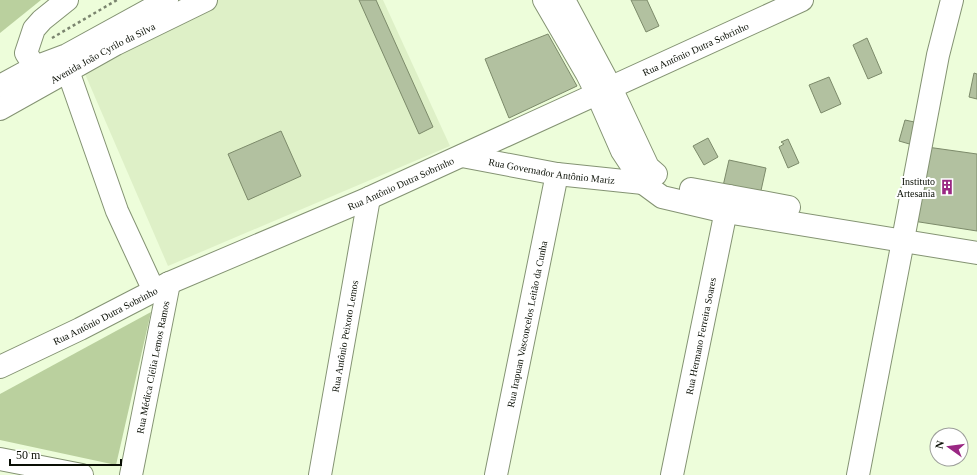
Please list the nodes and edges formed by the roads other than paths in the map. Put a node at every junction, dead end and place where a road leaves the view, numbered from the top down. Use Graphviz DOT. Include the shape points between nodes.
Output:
graph roads {
  1 [pos="67,0"];
  2 [pos="167,0"];
  3 [pos="206,0"];
  4 [pos="544,0"];
  5 [pos="564,0"];
  6 [pos="802,0"];
  7 [pos="952,0"];
  8 [pos="31,60"];
  9 [pos="68,71"];
  10 [pos="0,86"];
  11 [pos="604,91"];
  12 [pos="0,109"];
  13 [pos="462,156"];
  14 [pos="557,174"];
  15 [pos="643,183"];
  16 [pos="369,198"];
  17 [pos="727,204"];
  18 [pos="904,235"];
  19 [pos="977,240"];
  20 [pos="977,253"];
  21 [pos="161,287"];
  22 [pos="0,367"];
  23 [pos="0,459"];
  24 [pos="82,475"];
  25 [pos="131,475"];
  26 [pos="320,475"];
  27 [pos="496,475"];
  28 [pos="672,475"];
  29 [pos="858,475"];
  1 -- 8 [label="street" via="34,29"];
  2 -- 8 [label="street, Avenida João Cyrilo da Silva" via="67,55"];
  3 -- 9 [label="street, Avenida João Cyrilo da Silva" via="116,44"];
  4 -- 11 [label="street"];
  5 -- 11 [label="street"];
  6 -- 11 [label="street, Rua Antônio Dutra Sobrinho"];
  7 -- 18 [label="street" via="938,55"];
  8 -- 10 [label="street, Avenida João Cyrilo da Silva"];
  9 -- 12 [label="street, Avenida João Cyrilo da Silva"];
  9 -- 21 [label="street" via="117,211"];
  11 -- 13 [label="street, Rua Antônio Dutra Sobrinho"];
  11 -- 15 [label="street" via="622,151"];
  11 -- 17 [label="street" via="648,167 667,183"];
  13 -- 14 [label="street, Rua Governador Antônio Mariz"];
  13 -- 16 [label="street, Rua Antônio Dutra Sobrinho"];
  14 -- 15 [label="street, Rua Governador Antônio Mariz"];
  14 -- 27 [label="street, Rua Irapuan Vasconcelos Leitão da Cunha"];
  15 -- 17 [label="street" via="662,197"];
  16 -- 21 [label="street, Rua Antônio Dutra Sobrinho"];
  16 -- 26 [label="street, Rua Antônio Peixoto Lemos"];
  17 -- 18 [label="street"];
  17 -- 28 [label="street, Rua Hermano Ferreira Soares"];
  18 -- 19 [label="street"];
  18 -- 20 [label="street"];
  18 -- 29 [label="street"];
  21 -- 22 [label="street, Rua Antônio Dutra Sobrinho"];
  21 -- 25 [label="street, Rua Médica Clélia Lemos Ramos"];
  23 -- 24 [label="street"];
}
